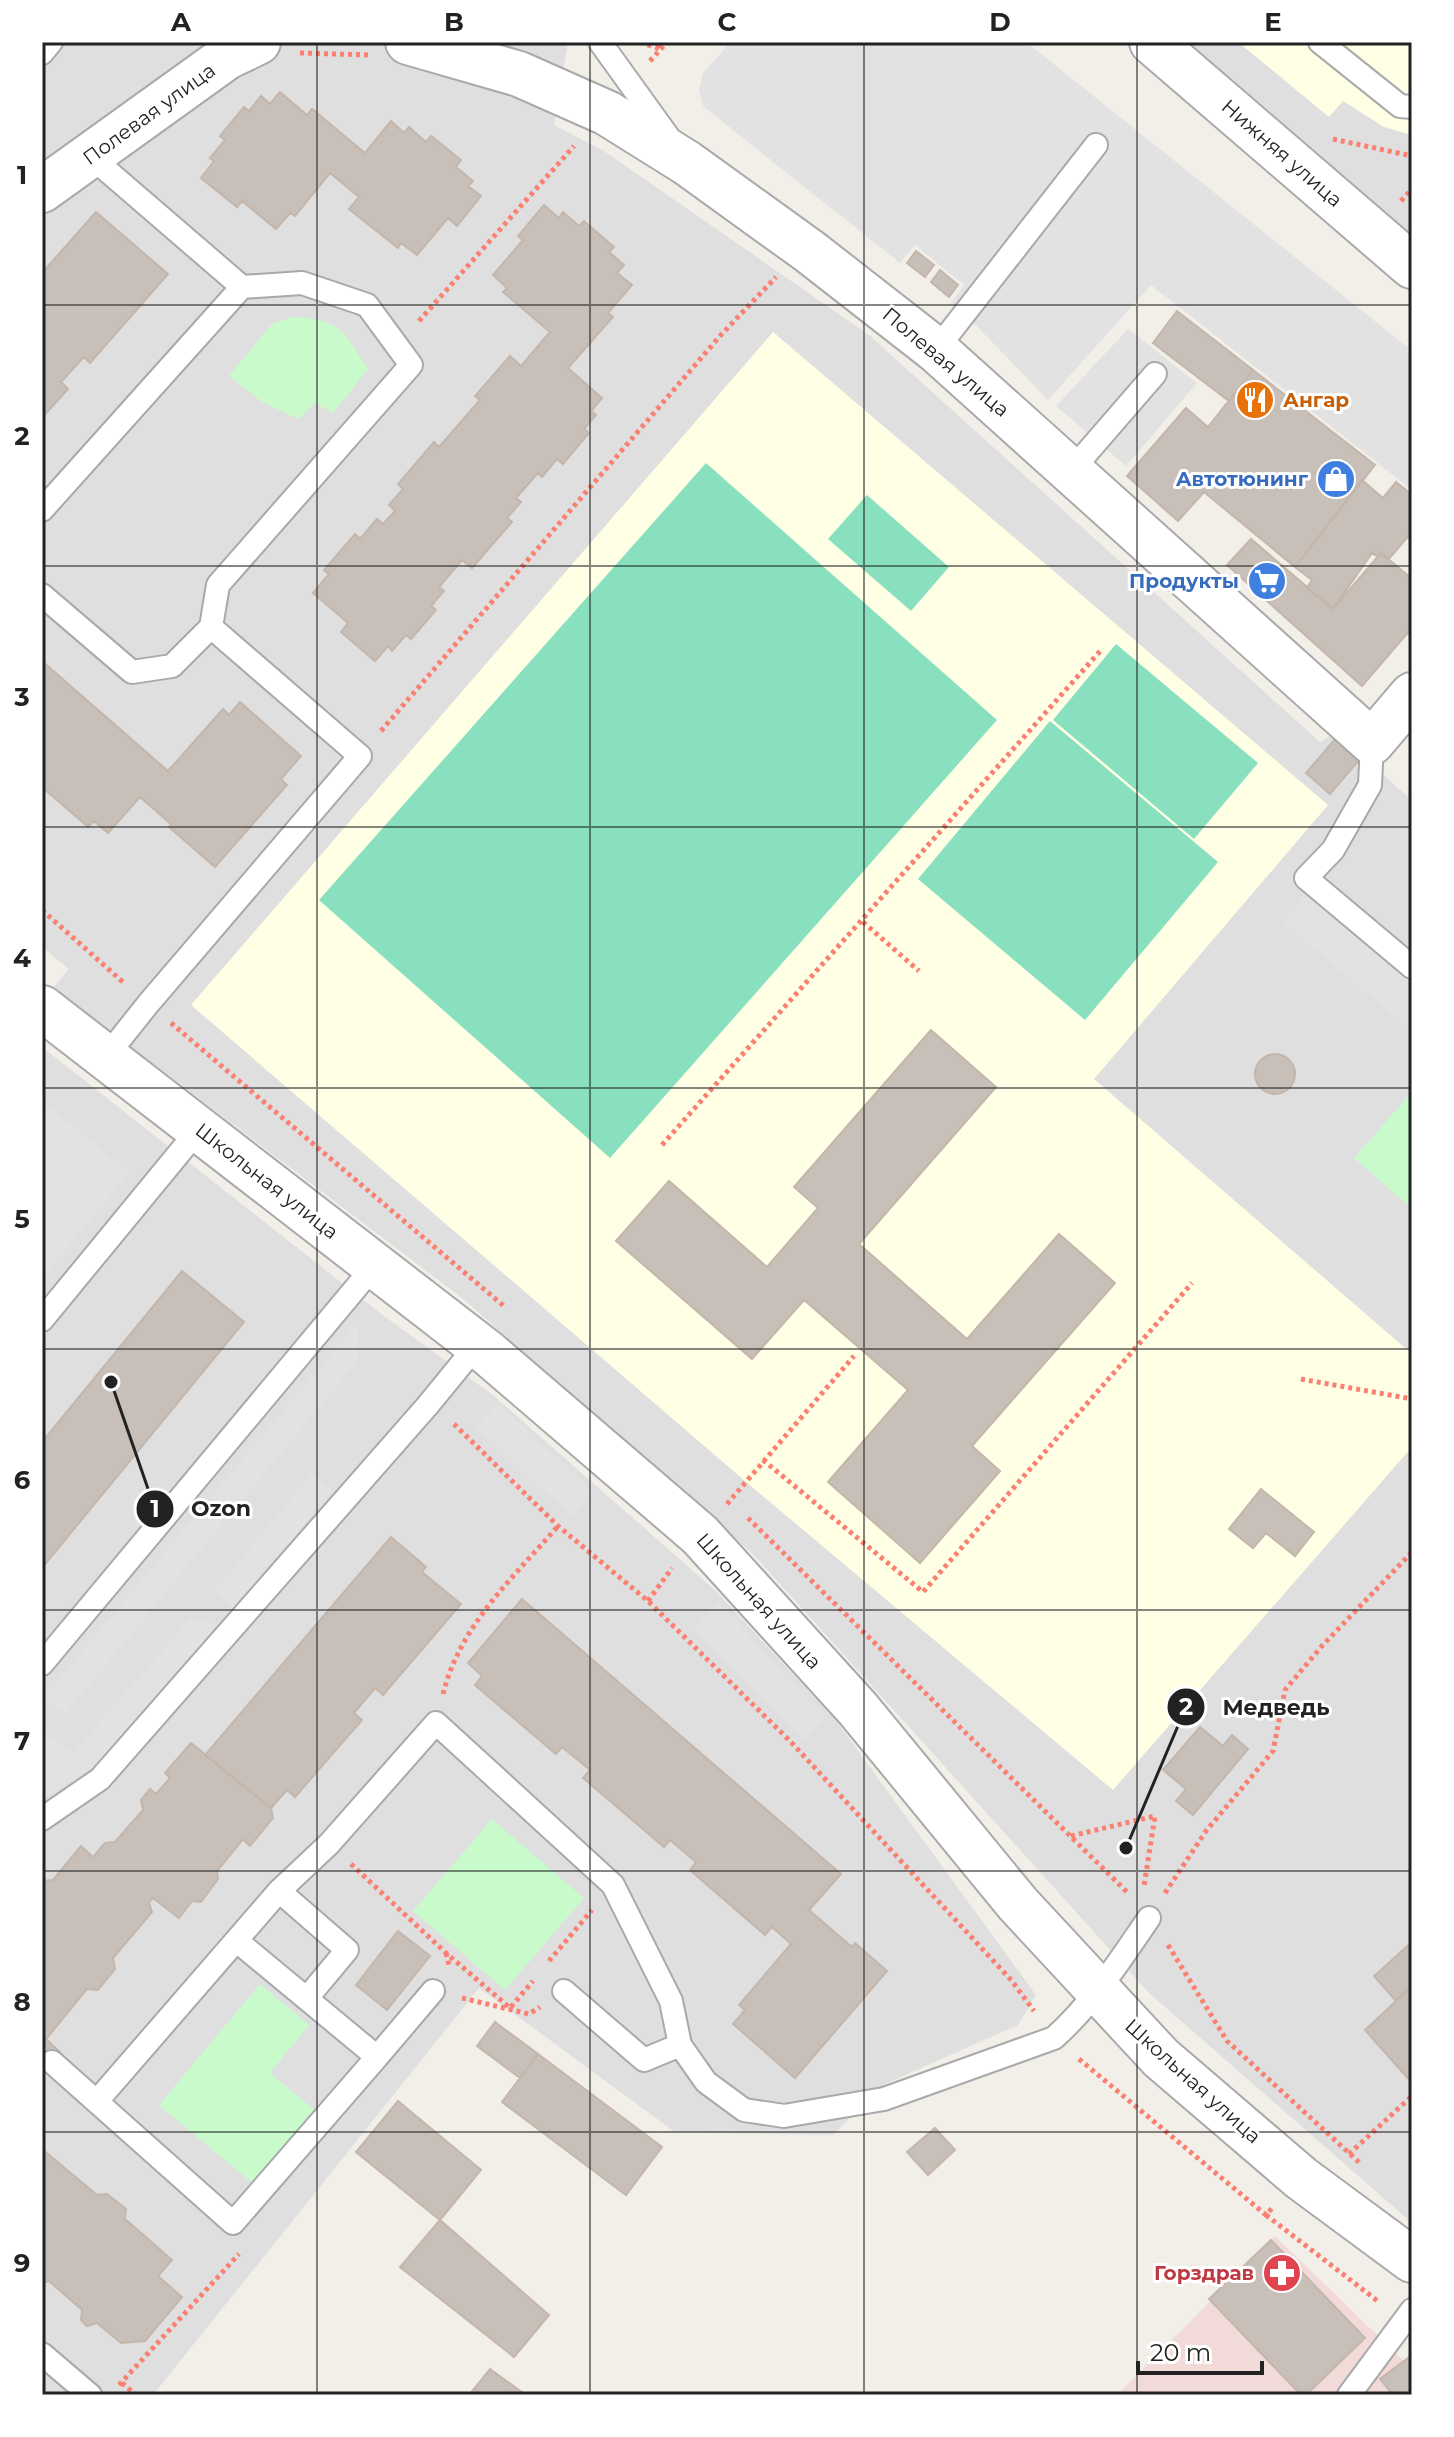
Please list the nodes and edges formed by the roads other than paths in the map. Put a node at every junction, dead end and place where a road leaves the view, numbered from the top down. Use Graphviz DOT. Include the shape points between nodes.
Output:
graph roads {
  1 [pos="51,42"];
  2 [pos="600,42"];
  3 [pos="1152,42"];
  4 [pos="1320,42"];
  5 [pos="395,49"];
  6 [pos="273,50"];
  7 [pos="42,53"];
  8 [pos="1412,107"];
  9 [pos="1096,145"];
  10 [pos="90,156"];
  11 [pos="687,163"];
  12 [pos="42,190"];
  13 [pos="1412,266"];
  14 [pos="242,287"];
  15 [pos="936,350"];
  16 [pos="1155,374"];
  17 [pos="1071,471"];
  18 [pos="42,510"];
  19 [pos="42,595"];
  20 [pos="211,627"];
  21 [pos="1412,695"];
  22 [pos="1372,742"];
  23 [pos="1412,967"];
  24 [pos="42,1008"];
  25 [pos="105,1058"];
  26 [pos="199,1129"];
  27 [pos="375,1265"];
  28 [pos="42,1320"];
  29 [pos="477,1345"];
  30 [pos="42,1664"];
  31 [pos="42,1819"];
  32 [pos="279,1891"];
  33 [pos="1149,1918"];
  34 [pos="237,1941"];
  35 [pos="433,1991"];
  36 [pos="564,1991"];
  37 [pos="1098,1992"];
  38 [pos="307,1998"];
  39 [pos="680,2045"];
  40 [pos="377,2057"];
  41 [pos="52,2062"];
  42 [pos="97,2101"];
  43 [pos="1412,2260"];
  44 [pos="1411,2312"];
  45 [pos="42,2354"];
  46 [pos="90,2395"];
  47 [pos="1349,2395"];
  1 -- 7 [label="lane"];
  2 -- 11 [label="lane"];
  3 -- 13 [label="street, Нижняя улица"];
  4 -- 8 [label="lane" via="1400,106"];
  5 -- 11 [label="street, Полевая улица" via="519,74 607,113"];
  6 -- 10 [label="street, Полевая улица" via="227,57"];
  9 -- 15 [label="lane"];
  10 -- 12 [label="street, Полевая улица"];
  10 -- 14 [label="lane"];
  11 -- 15 [label="street, Полевая улица"];
  14 -- 18 [label="lane"];
  14 -- 20 [label="lane" via="302,283 367,305 411,365 218,585"];
  15 -- 17 [label="street, Полевая улица"];
  16 -- 17 [label="lane"];
  17 -- 22 [label="street, Полевая улица"];
  19 -- 20 [label="lane" via="132,672 172,666"];
  20 -- 25 [label="lane" via="360,756"];
  21 -- 22 [label="street"];
  22 -- 23 [label="lane" via="1370,785 1333,850 1306,878"];
  24 -- 25 [label="street, Школьная улица"];
  25 -- 26 [label="street, Школьная улица"];
  26 -- 27 [label="street, Школьная улица"];
  26 -- 28 [label="lane"];
  27 -- 29 [label="street, Школьная улица"];
  27 -- 30 [label="lane"];
  29 -- 31 [label="lane" via="100,1779"];
  29 -- 37 [label="street, Школьная улица" via="700,1535 858,1709 1018,1904"];
  32 -- 34 [label="lane"];
  32 -- 38 [label="lane" via="347,1950"];
  32 -- 39 [label="lane" via="329,1844 436,1723 613,1885 671,2001"];
  33 -- 37 [label="lane"];
  34 -- 38 [label="lane"];
  34 -- 42 [label="lane"];
  35 -- 40 [label="lane"];
  36 -- 39 [label="lane" via="644,2060"];
  37 -- 39 [label="lane" via="1054,2038 884,2099 784,2116 744,2110 706,2082"];
  37 -- 43 [label="street, Школьная улица" via="1161,2058 1301,2178"];
  38 -- 40 [label="lane"];
  40 -- 42 [label="lane" via="233,2223"];
  41 -- 42 [label="lane"];
  44 -- 47 [label="lane"];
  45 -- 46 [label="lane"];
}
